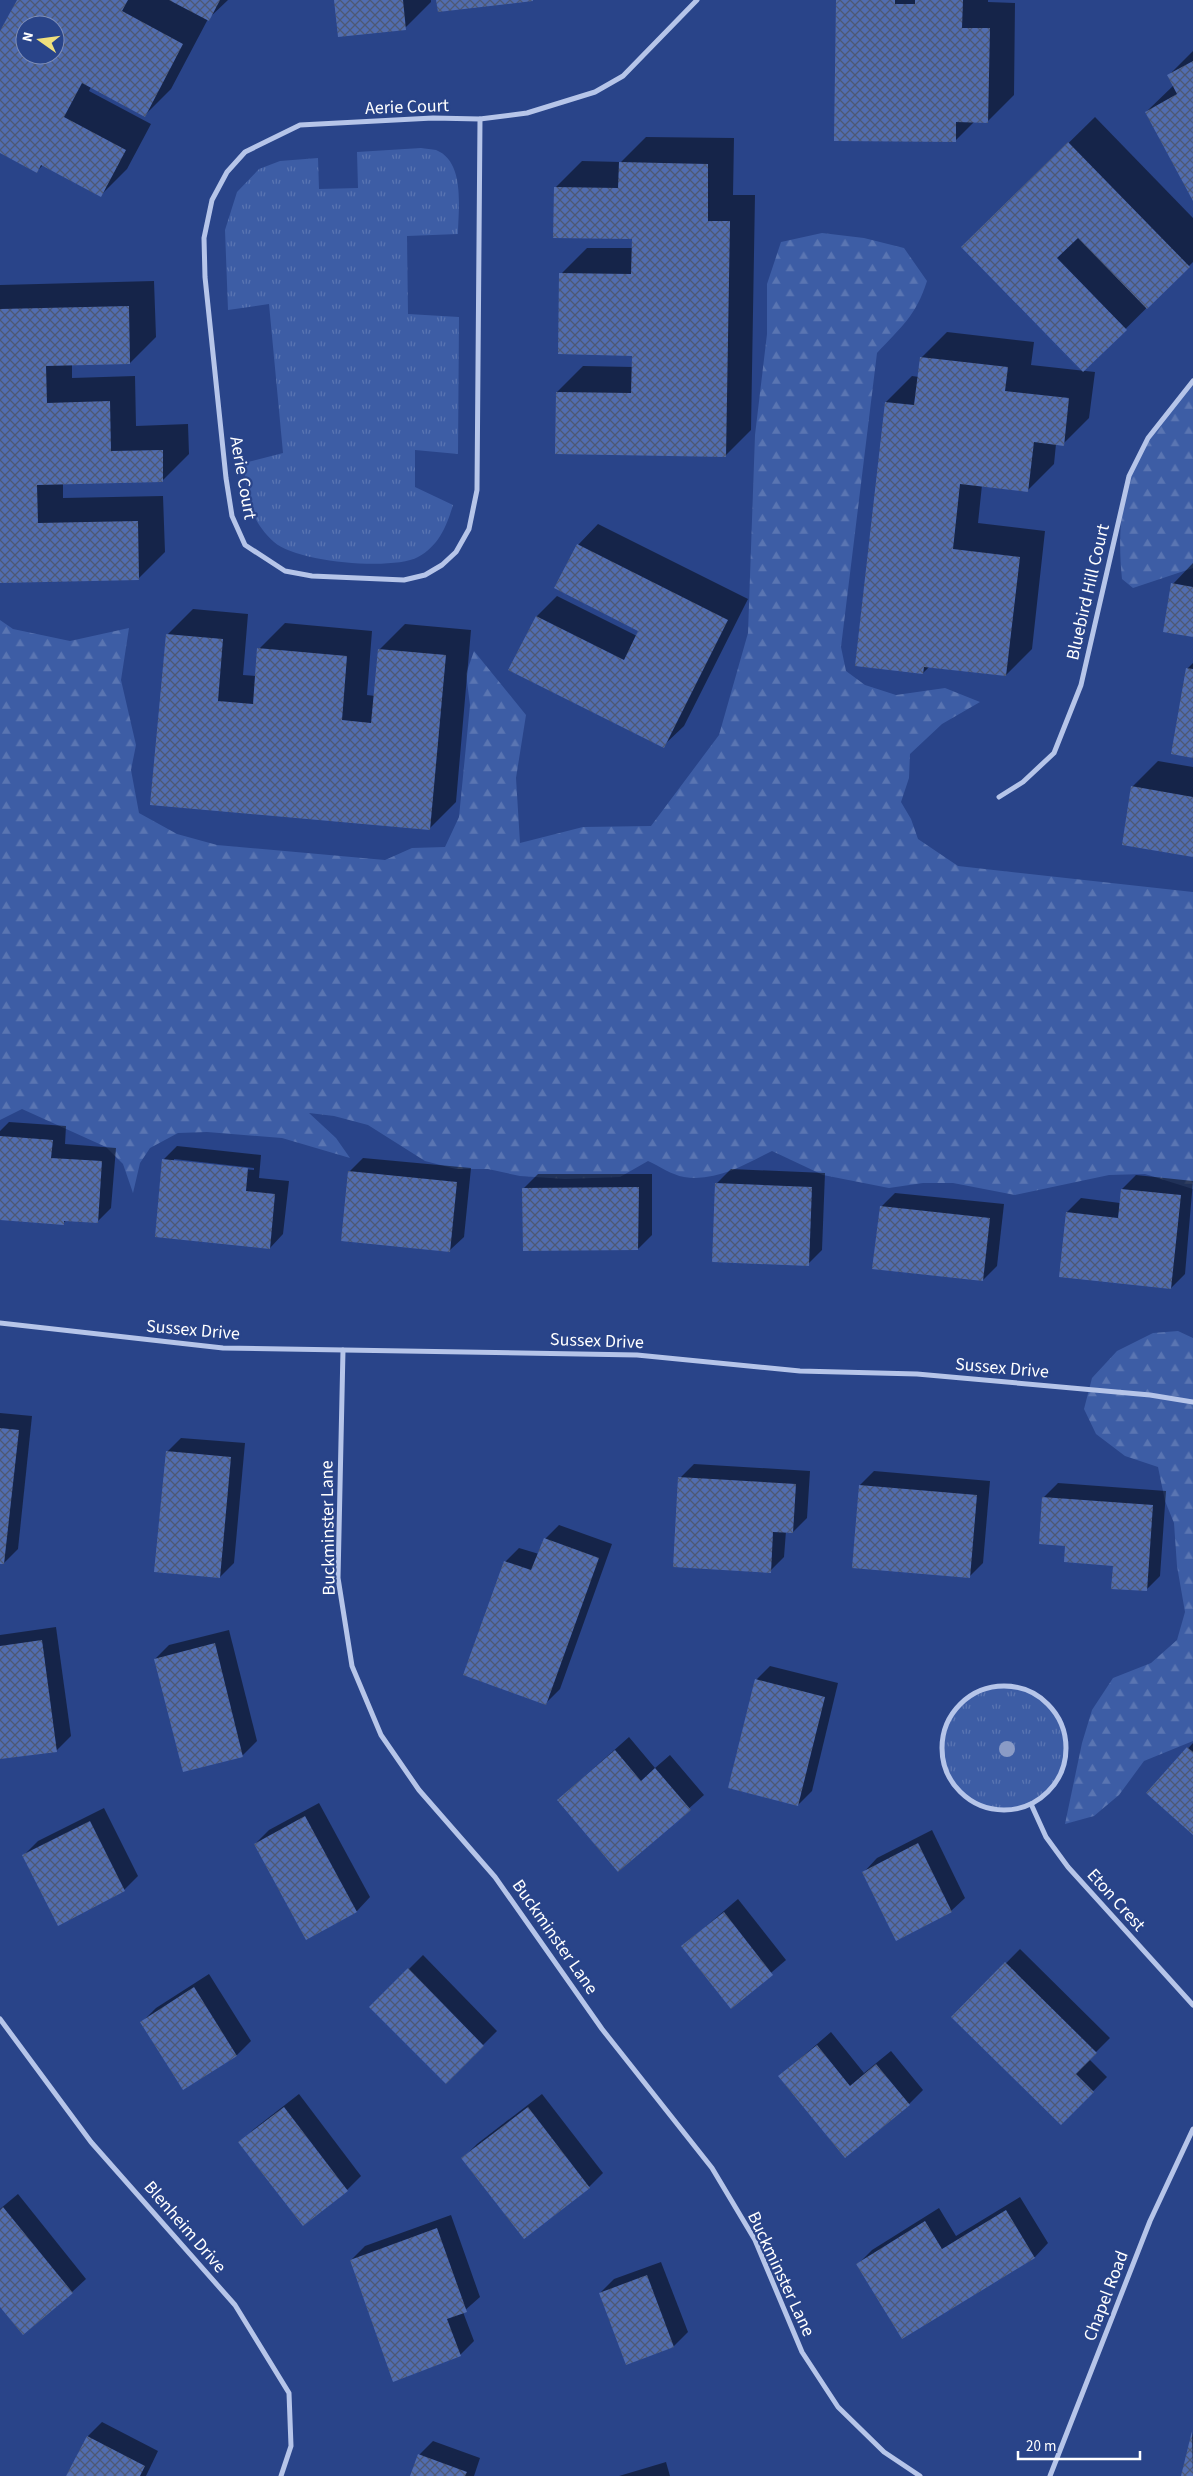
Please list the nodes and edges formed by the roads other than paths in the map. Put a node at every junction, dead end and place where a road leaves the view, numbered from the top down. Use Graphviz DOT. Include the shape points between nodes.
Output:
graph roads {
  1 [pos="697,0"];
  2 [pos="480,119"];
  3 [pos="1193,381"];
  4 [pos="998,797"];
  5 [pos="0,1323"];
  6 [pos="343,1350"];
  7 [pos="1193,1402"];
  8 [pos="1031,1804"];
  9 [pos="1193,2005"];
  10 [pos="0,2019"];
  11 [pos="1193,2128"];
  12 [pos="281,2476"];
  13 [pos="920,2476"];
  14 [pos="1050,2476"];
  1 -- 2 [label="street, Aerie Court" via="623,76 596,92 527,114"];
  2 -- 2 [label="street, Aerie Court" via="477,490 469,529 456,552 425,575 395,579 312,576 285,571 245,545 232,516 205,277 204,238 212,200 227,172 245,152 300,125 433,118"];
  3 -- 4 [label="street, Bluebird Hill Court" via="1148,438 1129,476 1081,685 1054,753 1023,782"];
  5 -- 6 [label="street, Sussex Drive" via="223,1348"];
  6 -- 7 [label="street, Sussex Drive" via="637,1355 800,1371 927,1375 1150,1395"];
  6 -- 13 [label="street, Buckminster Lane" via="338,1578 352,1666 381,1734 419,1790 495,1877 602,2029 712,2168 755,2240 802,2352 838,2407 884,2452"];
  8 -- 8 [label="street" via="1047,1794 1065,1762 1062,1724 1052,1707 1036,1694 1018,1686 998,1685 979,1690 951,1713 941,1748 944,1766 954,1786 982,1806 1010,1810"];
  8 -- 9 [label="street, Eton Crest" via="1046,1837 1068,1867"];
  10 -- 12 [label="street, Blenheim Drive" via="92,2142 235,2305 289,2393 291,2446"];
  11 -- 14 [label="street, Chapel Road" via="1150,2221"];
}
